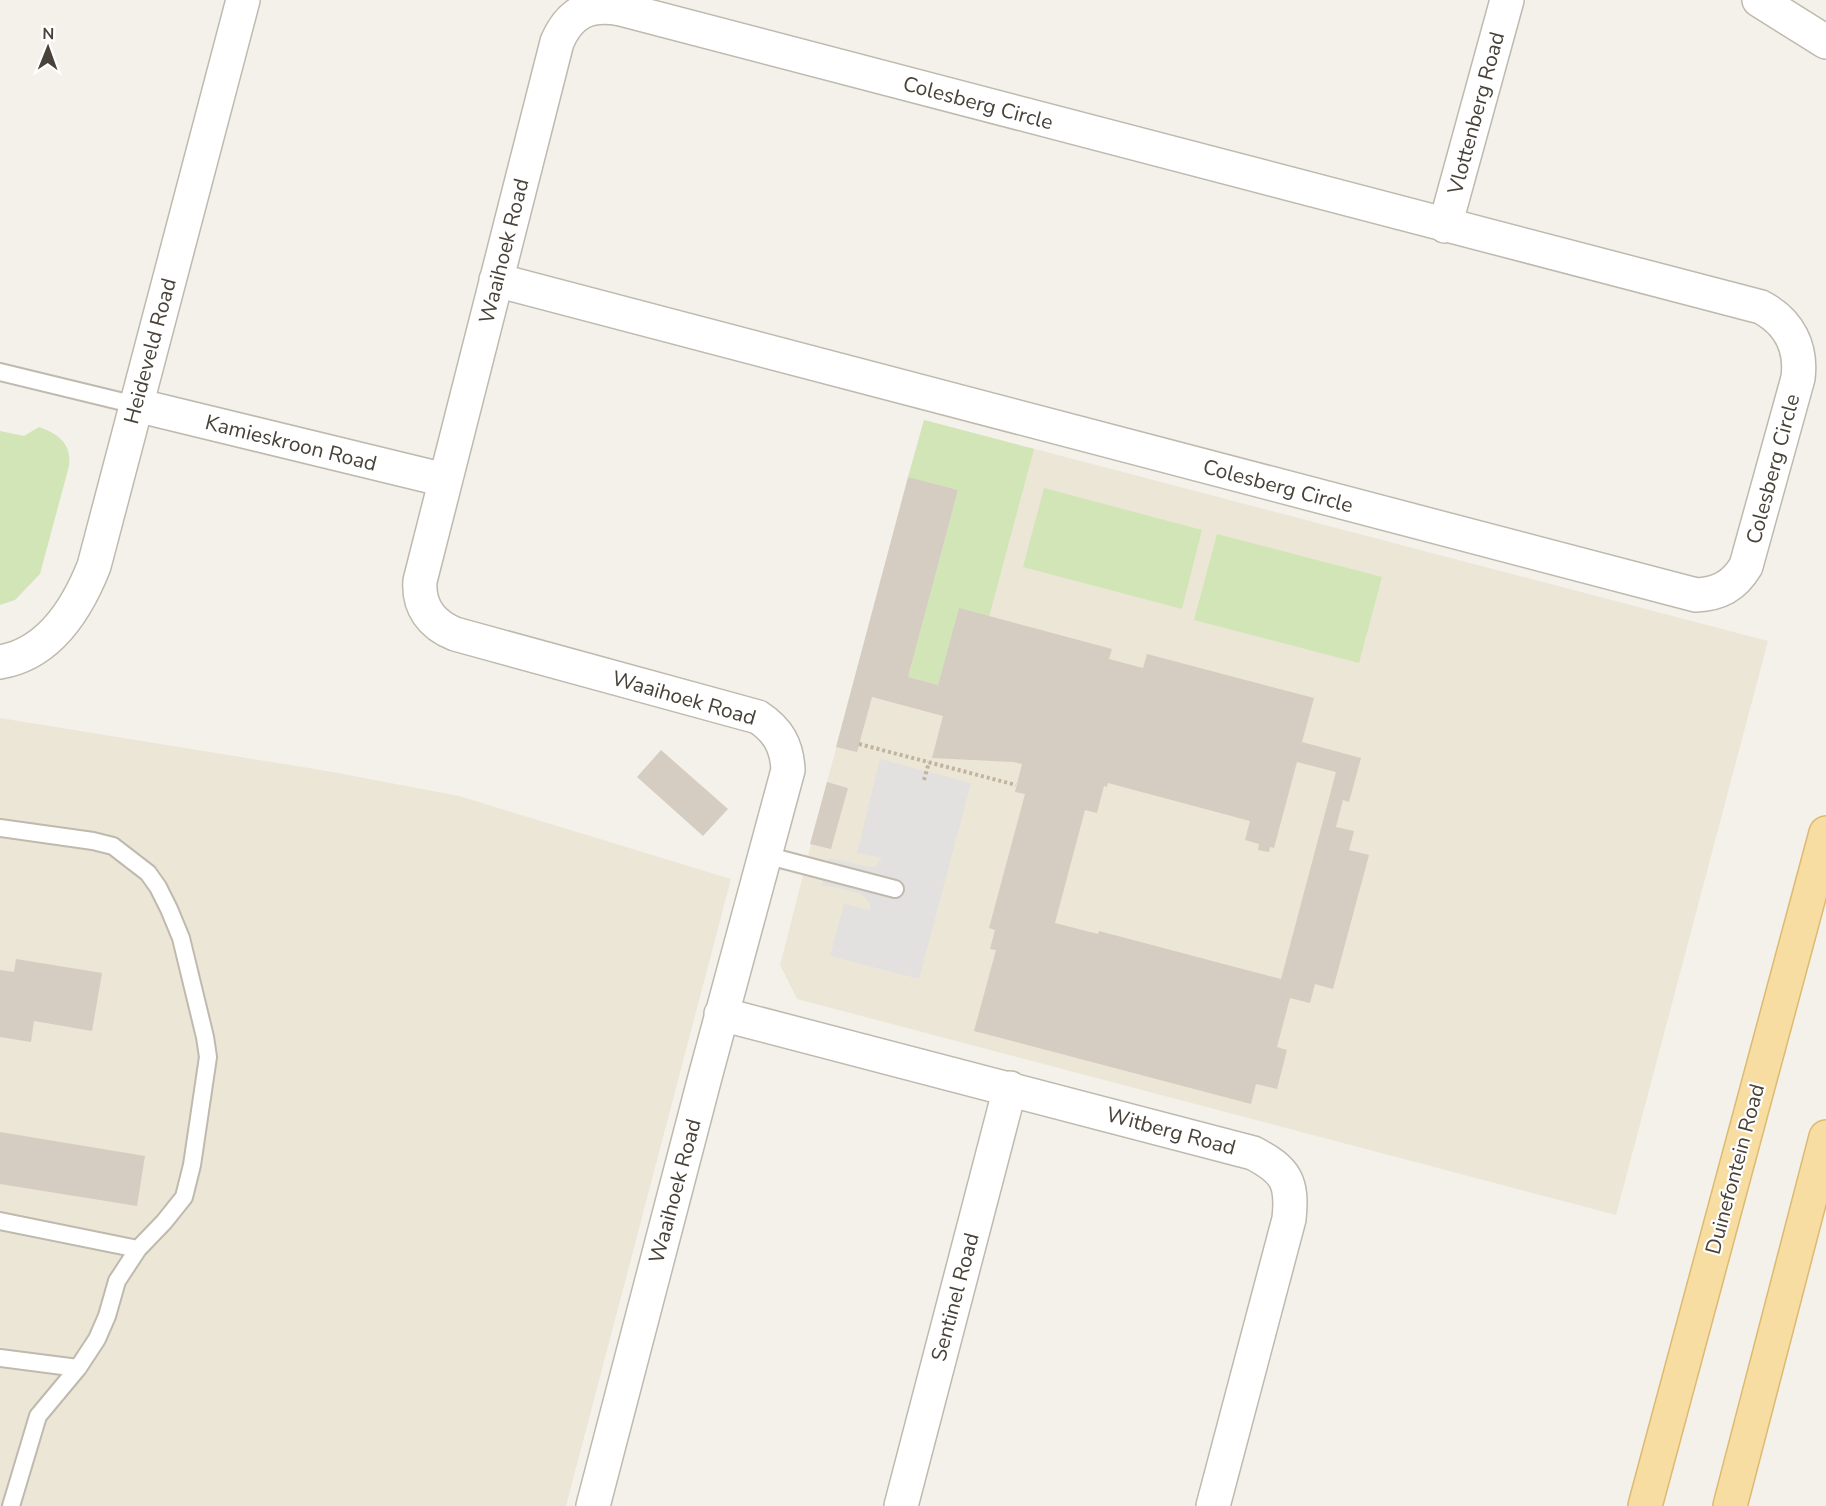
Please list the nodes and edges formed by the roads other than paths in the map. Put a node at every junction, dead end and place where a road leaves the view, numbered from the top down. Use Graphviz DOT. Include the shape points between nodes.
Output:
graph roads {
  1 [pos="243,0"];
  2 [pos="1507,0"];
  3 [pos="1759,0"];
  4 [pos="580,13"];
  5 [pos="1826,42"];
  6 [pos="1445,226"];
  7 [pos="496,280"];
  8 [pos="0,372"];
  9 [pos="136,405"];
  10 [pos="445,480"];
  11 [pos="0,662"];
  12 [pos="0,828"];
  13 [pos="1826,833"];
  14 [pos="765,855"];
  15 [pos="895,889"];
  16 [pos="722,1014"];
  17 [pos="1010,1088"];
  18 [pos="1826,1137"];
  19 [pos="0,1221"];
  20 [pos="138,1249"];
  21 [pos="0,1358"];
  22 [pos="78,1368"];
  23 [pos="11,1506"];
  24 [pos="593,1506"];
  25 [pos="901,1506"];
  26 [pos="1213,1506"];
  27 [pos="1645,1506"];
  28 [pos="1730,1506"];
  1 -- 9 [label="street, Heideveld Road"];
  2 -- 6 [label="street, Vlottenberg Road"];
  3 -- 5 [label="street"];
  4 -- 6 [label="street, Colesberg Circle" via="607,6 621,9"];
  4 -- 7 [label="street, Waaihoek Road" via="562,30 557,42"];
  6 -- 7 [label="street, Colesberg Circle" via="1761,308 1789,330 1798,353 1798,378 1749,557 1735,581 1717,592 1686,593"];
  7 -- 10 [label="street, Waaihoek Road"];
  8 -- 9 [label="lane"];
  9 -- 10 [label="street, Kamieskroon Road"];
  9 -- 11 [label="street, Heideveld Road" via="94,566 78,601 40,645"];
  10 -- 14 [label="street, Waaihoek Road" via="420,581 421,598 429,616 455,634 747,713 767,723 783,743 788,770"];
  12 -- 20 [label="lane" via="113,846 148,873 181,938 206,1037 208,1057 200,1120 184,1197"];
  13 -- 27 [label="main road, Duinefontein Road"];
  14 -- 15 [label="lane"];
  14 -- 16 [label="street, Waaihoek Road"];
  16 -- 17 [label="street, Witberg Road"];
  16 -- 24 [label="street, Waaihoek Road"];
  17 -- 25 [label="street, Sentinel Road"];
  17 -- 26 [label="street, Witberg Road" via="1253,1153 1282,1172 1291,1202 1288,1220"];
  18 -- 28 [label="main road"];
  19 -- 20 [label="lane"];
  20 -- 22 [label="lane" via="117,1281 98,1338"];
  21 -- 22 [label="lane"];
  22 -- 23 [label="lane" via="38,1416"];
}
